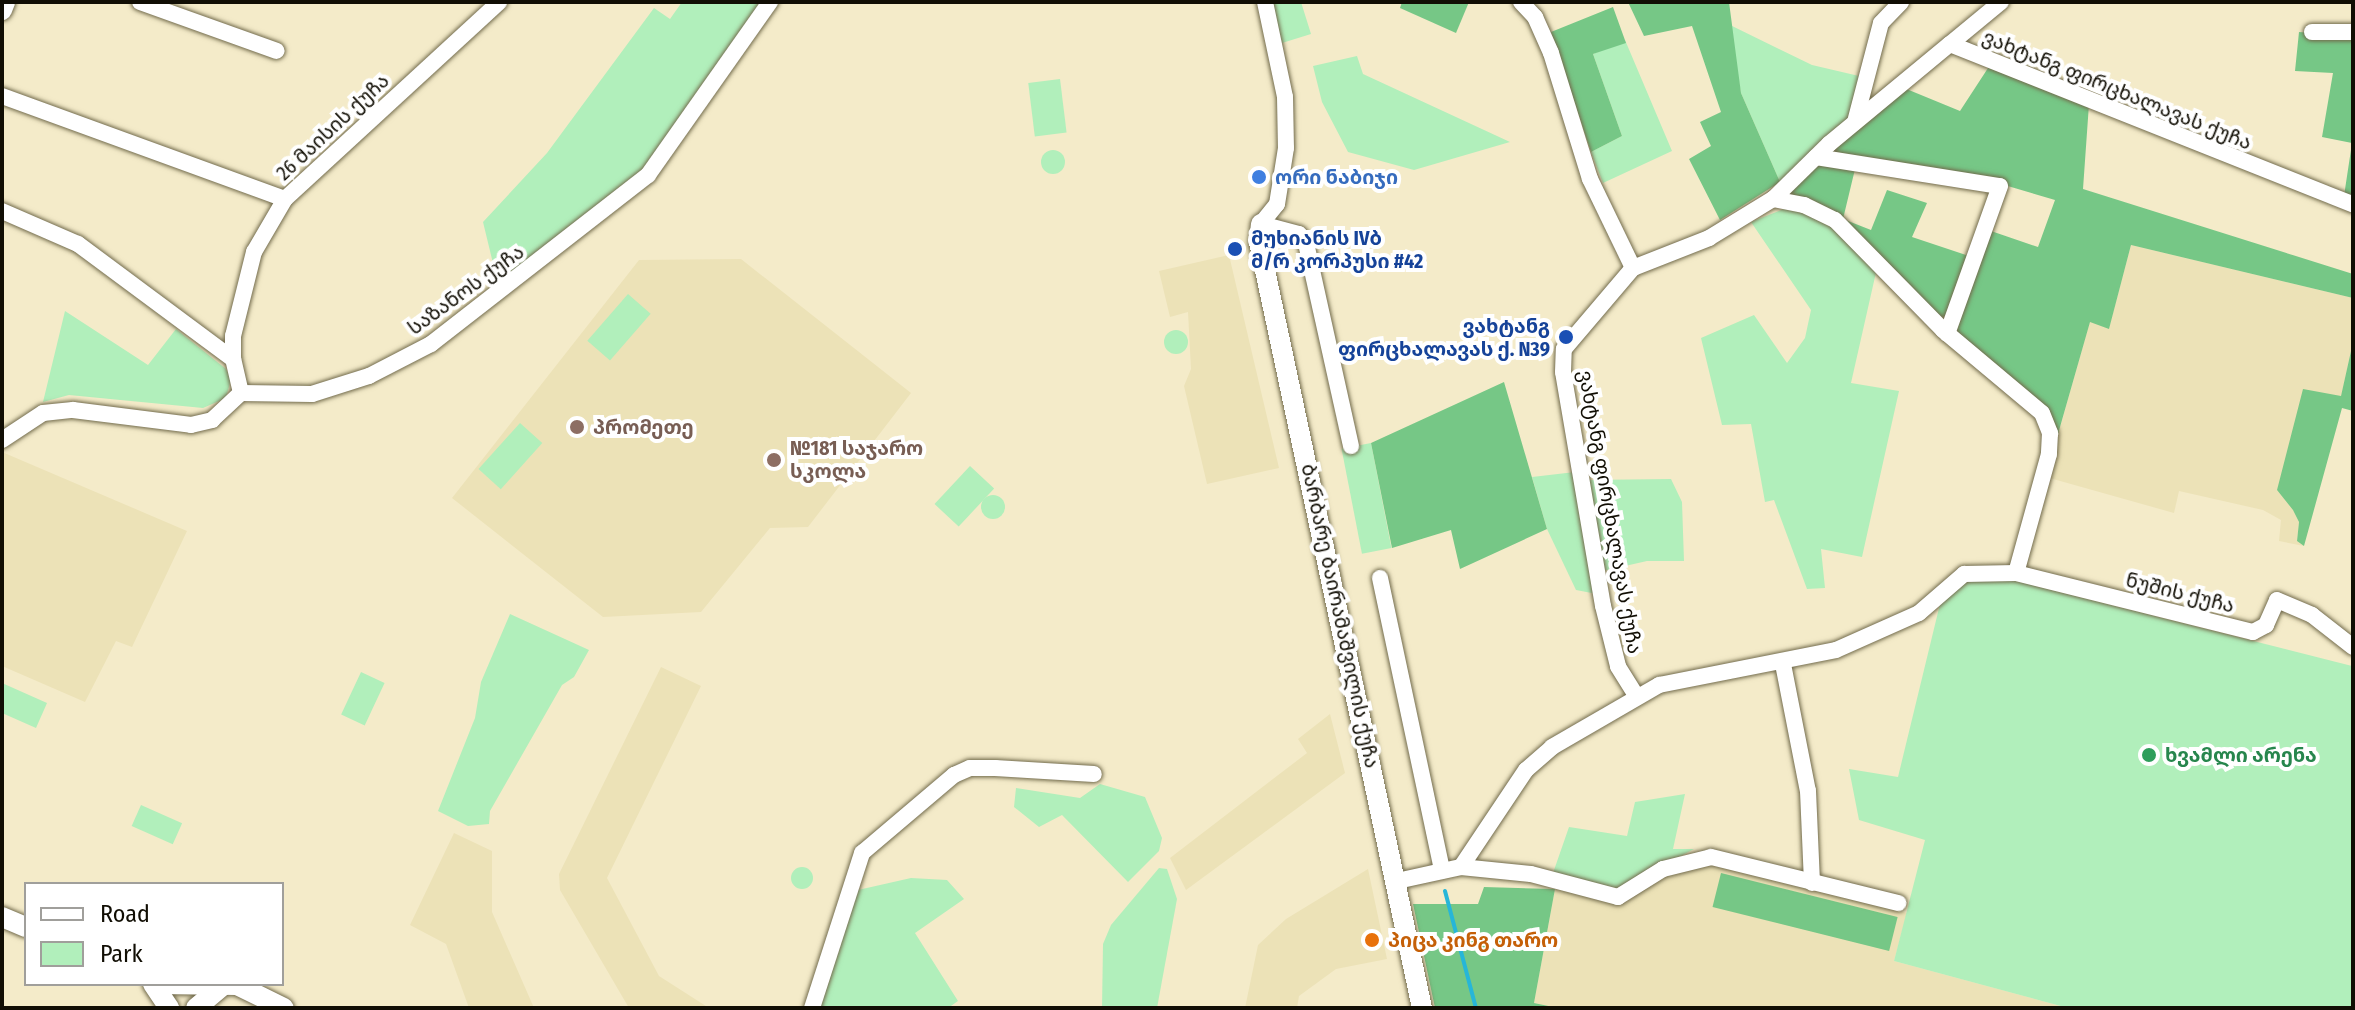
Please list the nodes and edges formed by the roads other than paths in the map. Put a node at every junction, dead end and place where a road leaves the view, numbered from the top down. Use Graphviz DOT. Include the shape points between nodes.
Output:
graph roads {
  1 [pos="5,2"];
  2 [pos="140,2"];
  3 [pos="499,2"];
  4 [pos="770,2"];
  5 [pos="1265,2"];
  6 [pos="1521,2"];
  7 [pos="1901,2"];
  8 [pos="2001,2"];
  9 [pos="2,10"];
  10 [pos="2312,32"];
  11 [pos="2353,32"];
  12 [pos="1950,44"];
  13 [pos="277,51"];
  14 [pos="2,96"];
  15 [pos="1855,122"];
  16 [pos="1816,157"];
  17 [pos="285,199"];
  18 [pos="1773,199"];
  19 [pos="2353,204"];
  20 [pos="2,211"];
  21 [pos="1261,224"];
  22 [pos="1633,268"];
  23 [pos="1947,334"];
  24 [pos="233,359"];
  25 [pos="241,393"];
  26 [pos="2,440"];
  27 [pos="1351,446"];
  28 [pos="2016,573"];
  29 [pos="1380,578"];
  30 [pos="2353,647"];
  31 [pos="1783,664"];
  32 [pos="1637,697"];
  33 [pos="1094,774"];
  34 [pos="1461,867"];
  35 [pos="1442,870"];
  36 [pos="1397,881"];
  37 [pos="1812,883"];
  38 [pos="1898,903"];
  39 [pos="2,917"];
  40 [pos="24,926"];
  41 [pos="155,986"];
  42 [pos="230,986"];
  43 [pos="239,986"];
  44 [pos="169,1008"];
  45 [pos="196,1008"];
  46 [pos="284,1008"];
  47 [pos="812,1008"];
  48 [pos="1422,1008"];
  1 -- 9 [label="street"];
  2 -- 13 [label="street"];
  3 -- 17 [label="street, 26 მაისის ქუჩა"];
  4 -- 25 [label="street, საზანოს ქუჩა" via="648,175 431,344 369,376 312,394"];
  5 -- 21 [label="street" via="1285,97 1286,148 1277,204"];
  6 -- 22 [label="street" via="1535,17 1551,53 1590,179"];
  7 -- 15 [label="street" via="1881,23"];
  8 -- 12 [label="street"];
  10 -- 11 [label="street"];
  12 -- 15 [label="street, ვახტანგ ფირცხალავას ქუჩა"];
  12 -- 19 [label="street, ვახტანგ ფირცხალავას ქუჩა"];
  14 -- 17 [label="street"];
  15 -- 16 [label="street, ვახტანგ ფირცხალავას ქუჩა"];
  16 -- 18 [label="street, ვახტანგ ფირცხალავას ქუჩა"];
  16 -- 23 [label="street" via="2000,186"];
  17 -- 24 [label="street, 26 მაისის ქუჩა" via="254,252"];
  18 -- 22 [label="street, ვახტანგ ფირცხალავას ქუჩა" via="1709,238"];
  18 -- 23 [label="street" via="1804,205 1835,220"];
  20 -- 24 [label="street" via="78,244"];
  21 -- 27 [label="street" via="1299,234 1306,243"];
  21 -- 36 [label="street, ბარბარე ბაირამაშვილის ქუჩა" via="1259,242"];
  22 -- 32 [label="street, ვახტანგ ფირცხალავას ქუჩა" via="1562,358 1603,606 1618,666"];
  23 -- 28 [label="street" via="2042,413 2050,433"];
  24 -- 25 [label="street"];
  25 -- 26 [label="street" via="212,420 191,425 73,410 43,413"];
  28 -- 30 [label="street, ნუშის ქუჩა" via="2253,632 2266,625 2277,600 2312,615"];
  28 -- 31 [label="street" via="1964,574 1919,613 1836,650"];
  29 -- 35 [label="street"];
  31 -- 32 [label="street" via="1676,679"];
  31 -- 37 [label="street" via="1808,791"];
  32 -- 34 [label="street" via="1552,747 1526,770"];
  33 -- 47 [label="street" via="983,768 954,775 862,853"];
  34 -- 35 [label="street"];
  34 -- 37 [label="street" via="1531,874 1618,897 1663,869 1711,857"];
  35 -- 36 [label="street"];
  36 -- 48 [label="street, ბარბარე ბაირამაშვილის ქუჩა"];
  37 -- 38 [label="street"];
  39 -- 40 [label="street"];
  41 -- 44 [label="street"];
  42 -- 45 [label="street" via="217,988"];
  43 -- 46 [label="street"];
}
